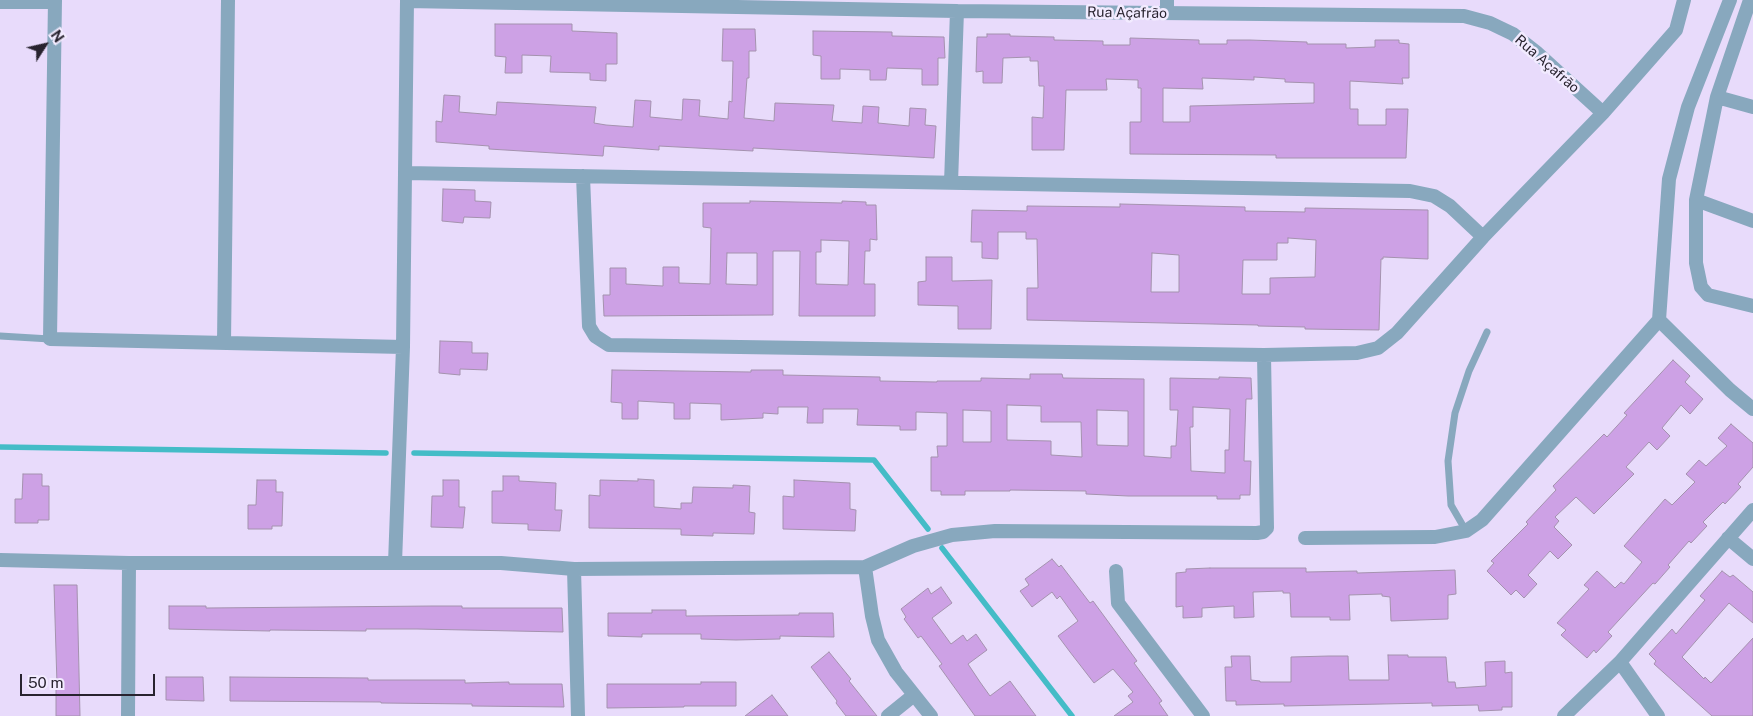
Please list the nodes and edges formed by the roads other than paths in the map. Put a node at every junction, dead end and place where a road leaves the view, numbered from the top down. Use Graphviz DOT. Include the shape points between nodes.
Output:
graph roads {
  1 [pos="228,0"];
  2 [pos="1684,0"];
  3 [pos="1730,0"];
  4 [pos="1750,0"];
  5 [pos="55,1"];
  6 [pos="406,1"];
  7 [pos="0,2"];
  8 [pos="1167,7"];
  9 [pos="956,11"];
  10 [pos="1717,97"];
  11 [pos="1753,107"];
  12 [pos="1603,114"];
  13 [pos="406,173"];
  14 [pos="583,176"];
  15 [pos="951,183"];
  16 [pos="1696,200"];
  17 [pos="1753,221"];
  18 [pos="1483,237"];
  19 [pos="1753,306"];
  20 [pos="1659,320"];
  21 [pos="1487,332"];
  22 [pos="0,336"];
  23 [pos="50,339"];
  24 [pos="224,343"];
  25 [pos="403,347"];
  26 [pos="1264,355"];
  27 [pos="1753,409"];
  28 [pos="1753,510"];
  29 [pos="1466,531"];
  30 [pos="1305,538"];
  31 [pos="1728,538"];
  32 [pos="1753,559"];
  33 [pos="5,560"];
  34 [pos="129,563"];
  35 [pos="396,563"];
  36 [pos="864,567"];
  37 [pos="574,569"];
  38 [pos="1116,571"];
  39 [pos="1620,662"];
  40 [pos="914,695"];
  41 [pos="128,716"];
  42 [pos="578,716"];
  43 [pos="888,716"];
  44 [pos="931,716"];
  45 [pos="1203,716"];
  46 [pos="1564,716"];
  47 [pos="1658,716"];
  1 -- 24 [label="street"];
  2 -- 12 [label="street" via="1676,30"];
  3 -- 20 [label="street" via="1688,107 1669,179"];
  4 -- 10 [label="street"];
  5 -- 7 [label="street"];
  5 -- 23 [label="street"];
  6 -- 9 [label="street, Rua Açafrão"];
  6 -- 13 [label="street"];
  8 -- 9 [label="street, Rua Açafrão"];
  8 -- 12 [label="street, Rua Açafrão" via="1464,16 1513,34"];
  9 -- 15 [label="street"];
  10 -- 11 [label="street"];
  10 -- 16 [label="street"];
  12 -- 18 [label="street"];
  13 -- 14 [label="street"];
  13 -- 25 [label="street"];
  14 -- 15 [label="street"];
  14 -- 26 [label="street" via="589,326 595,336 608,345"];
  15 -- 18 [label="street" via="1410,191 1434,196 1450,206"];
  16 -- 17 [label="street"];
  16 -- 19 [label="street" via="1696,264 1702,287 1708,295"];
  18 -- 26 [label="street" via="1398,333 1378,348 1357,353"];
  20 -- 27 [label="street"];
  20 -- 29 [label="street" via="1482,520"];
  21 -- 29 [label="lane" via="1455,413 1448,461 1451,505"];
  22 -- 23 [label="lane"];
  23 -- 24 [label="street"];
  24 -- 25 [label="street"];
  25 -- 35 [label="street"];
  26 -- 36 [label="street" via="1267,528 1263,532 995,531 952,534"];
  28 -- 31 [label="street"];
  29 -- 30 [label="street" via="1435,537"];
  31 -- 32 [label="street"];
  31 -- 39 [label="street"];
  33 -- 34 [label="street"];
  34 -- 35 [label="street"];
  34 -- 41 [label="street"];
  35 -- 37 [label="street" via="501,563"];
  36 -- 37 [label="street"];
  36 -- 40 [label="street" via="878,640"];
  37 -- 42 [label="street"];
  38 -- 45 [label="street" via="1118,602"];
  39 -- 46 [label="street"];
  39 -- 47 [label="street"];
  40 -- 43 [label="street"];
  40 -- 44 [label="street"];
}
